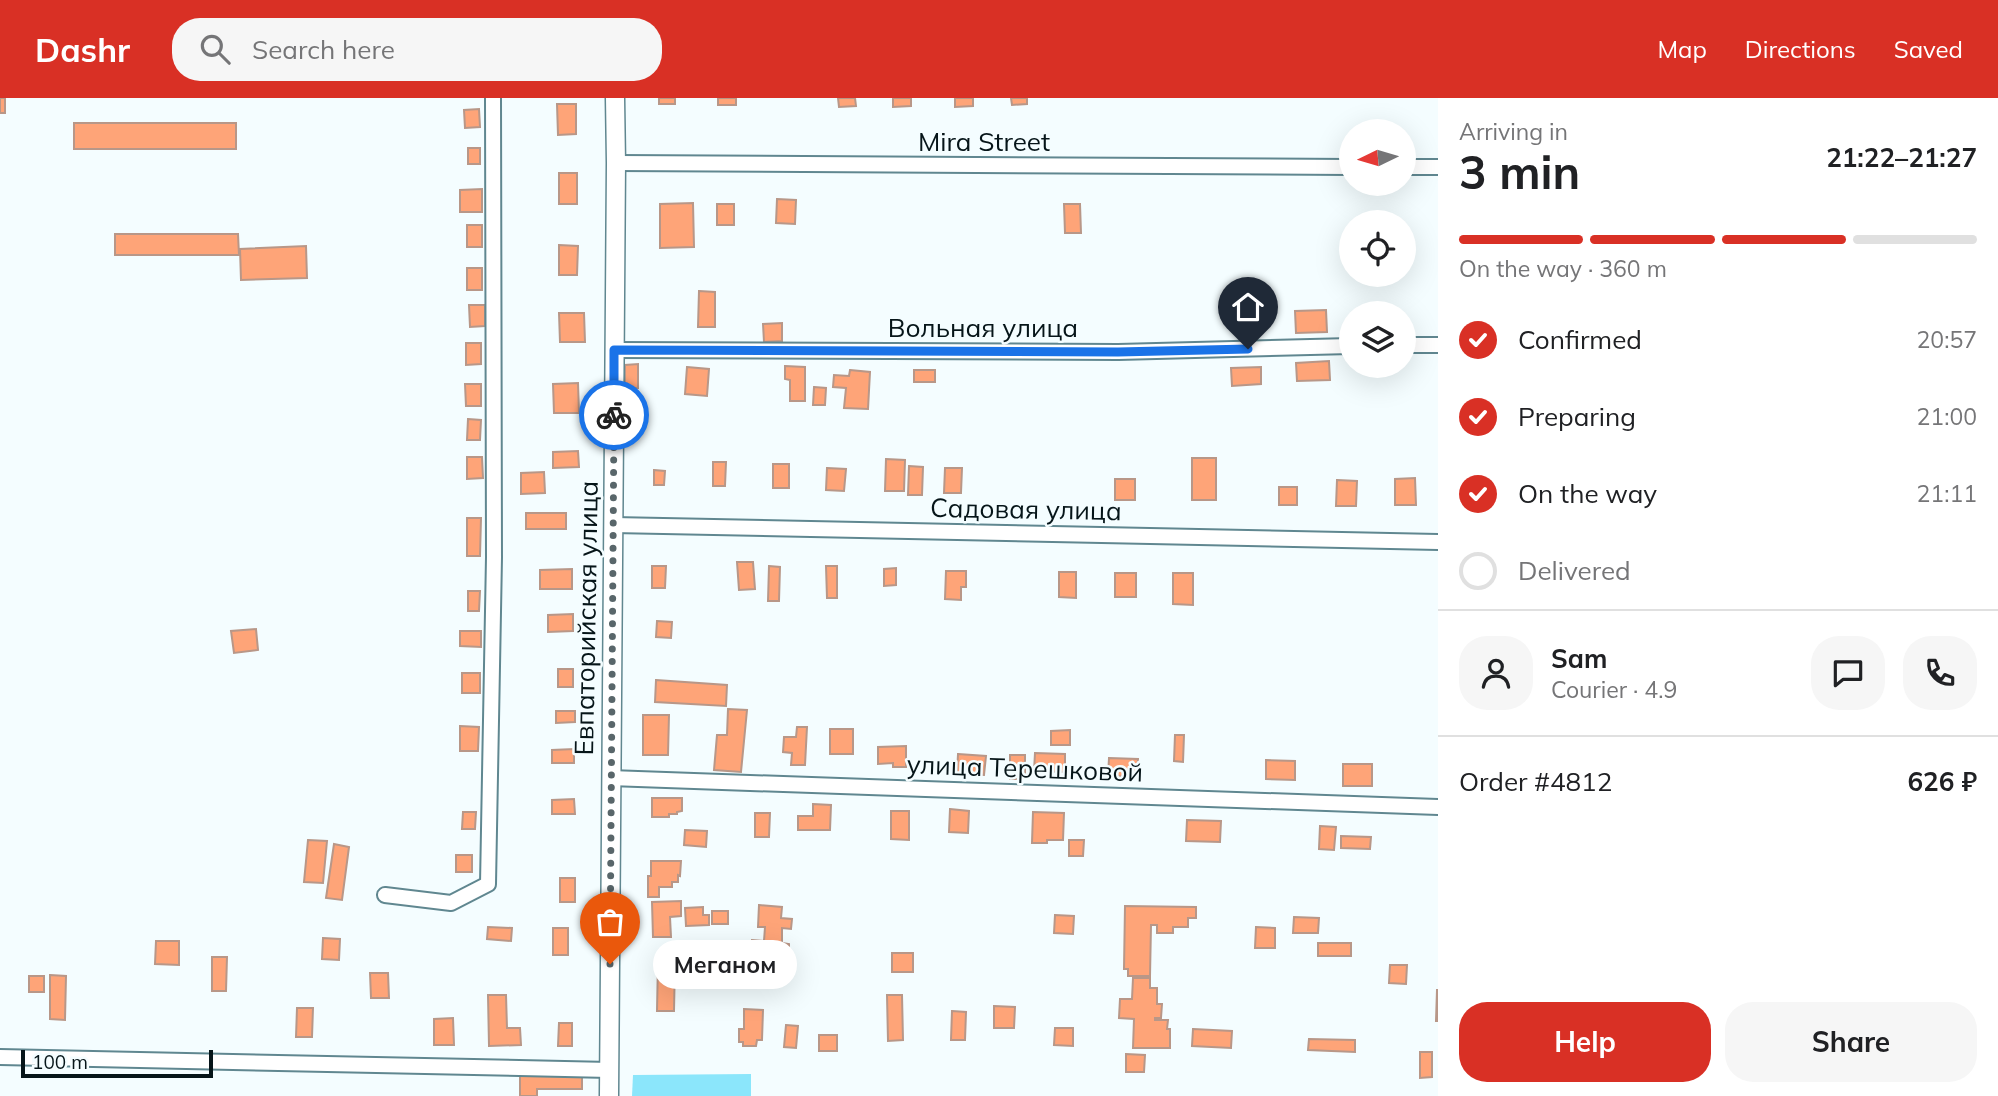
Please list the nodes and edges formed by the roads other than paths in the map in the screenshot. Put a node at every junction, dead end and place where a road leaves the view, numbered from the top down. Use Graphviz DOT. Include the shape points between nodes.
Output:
graph roads {
  1 [pos="493,98"];
  2 [pos="615,98"];
  3 [pos="616,163"];
  4 [pos="1339,167"];
  5 [pos="1416,167"];
  6 [pos="1438,167"];
  7 [pos="1416,345"];
  8 [pos="1438,345"];
  9 [pos="1339,346"];
  10 [pos="614,350"];
  11 [pos="613,525"];
  12 [pos="1438,542"];
  13 [pos="610,778"];
  14 [pos="1438,807"];
  15 [pos="385,895"];
  16 [pos="0,1057"];
  17 [pos="610,1070"];
  18 [pos="609,1096"];
  1 -- 15 [label="street" via="494,557 488,884 451,903"];
  2 -- 3 [label="main road, Евпаторийская улица"];
  3 -- 4 [label="street, Mira Street"];
  3 -- 10 [label="main road, Евпаторийская улица"];
  5 -- 6 [label="street"];
  7 -- 8 [label="street"];
  9 -- 10 [label="street, Вольная улица" via="1118,352"];
  10 -- 11 [label="main road, Евпаторийская улица"];
  11 -- 12 [label="street, Садовая улица"];
  11 -- 13 [label="main road, Евпаторийская улица"];
  13 -- 14 [label="street, улица Терешковой"];
  13 -- 17 [label="main road, Евпаторийская улица"];
  16 -- 17 [label="street"];
  17 -- 18 [label="main road, Евпаторийская улица"];
}
